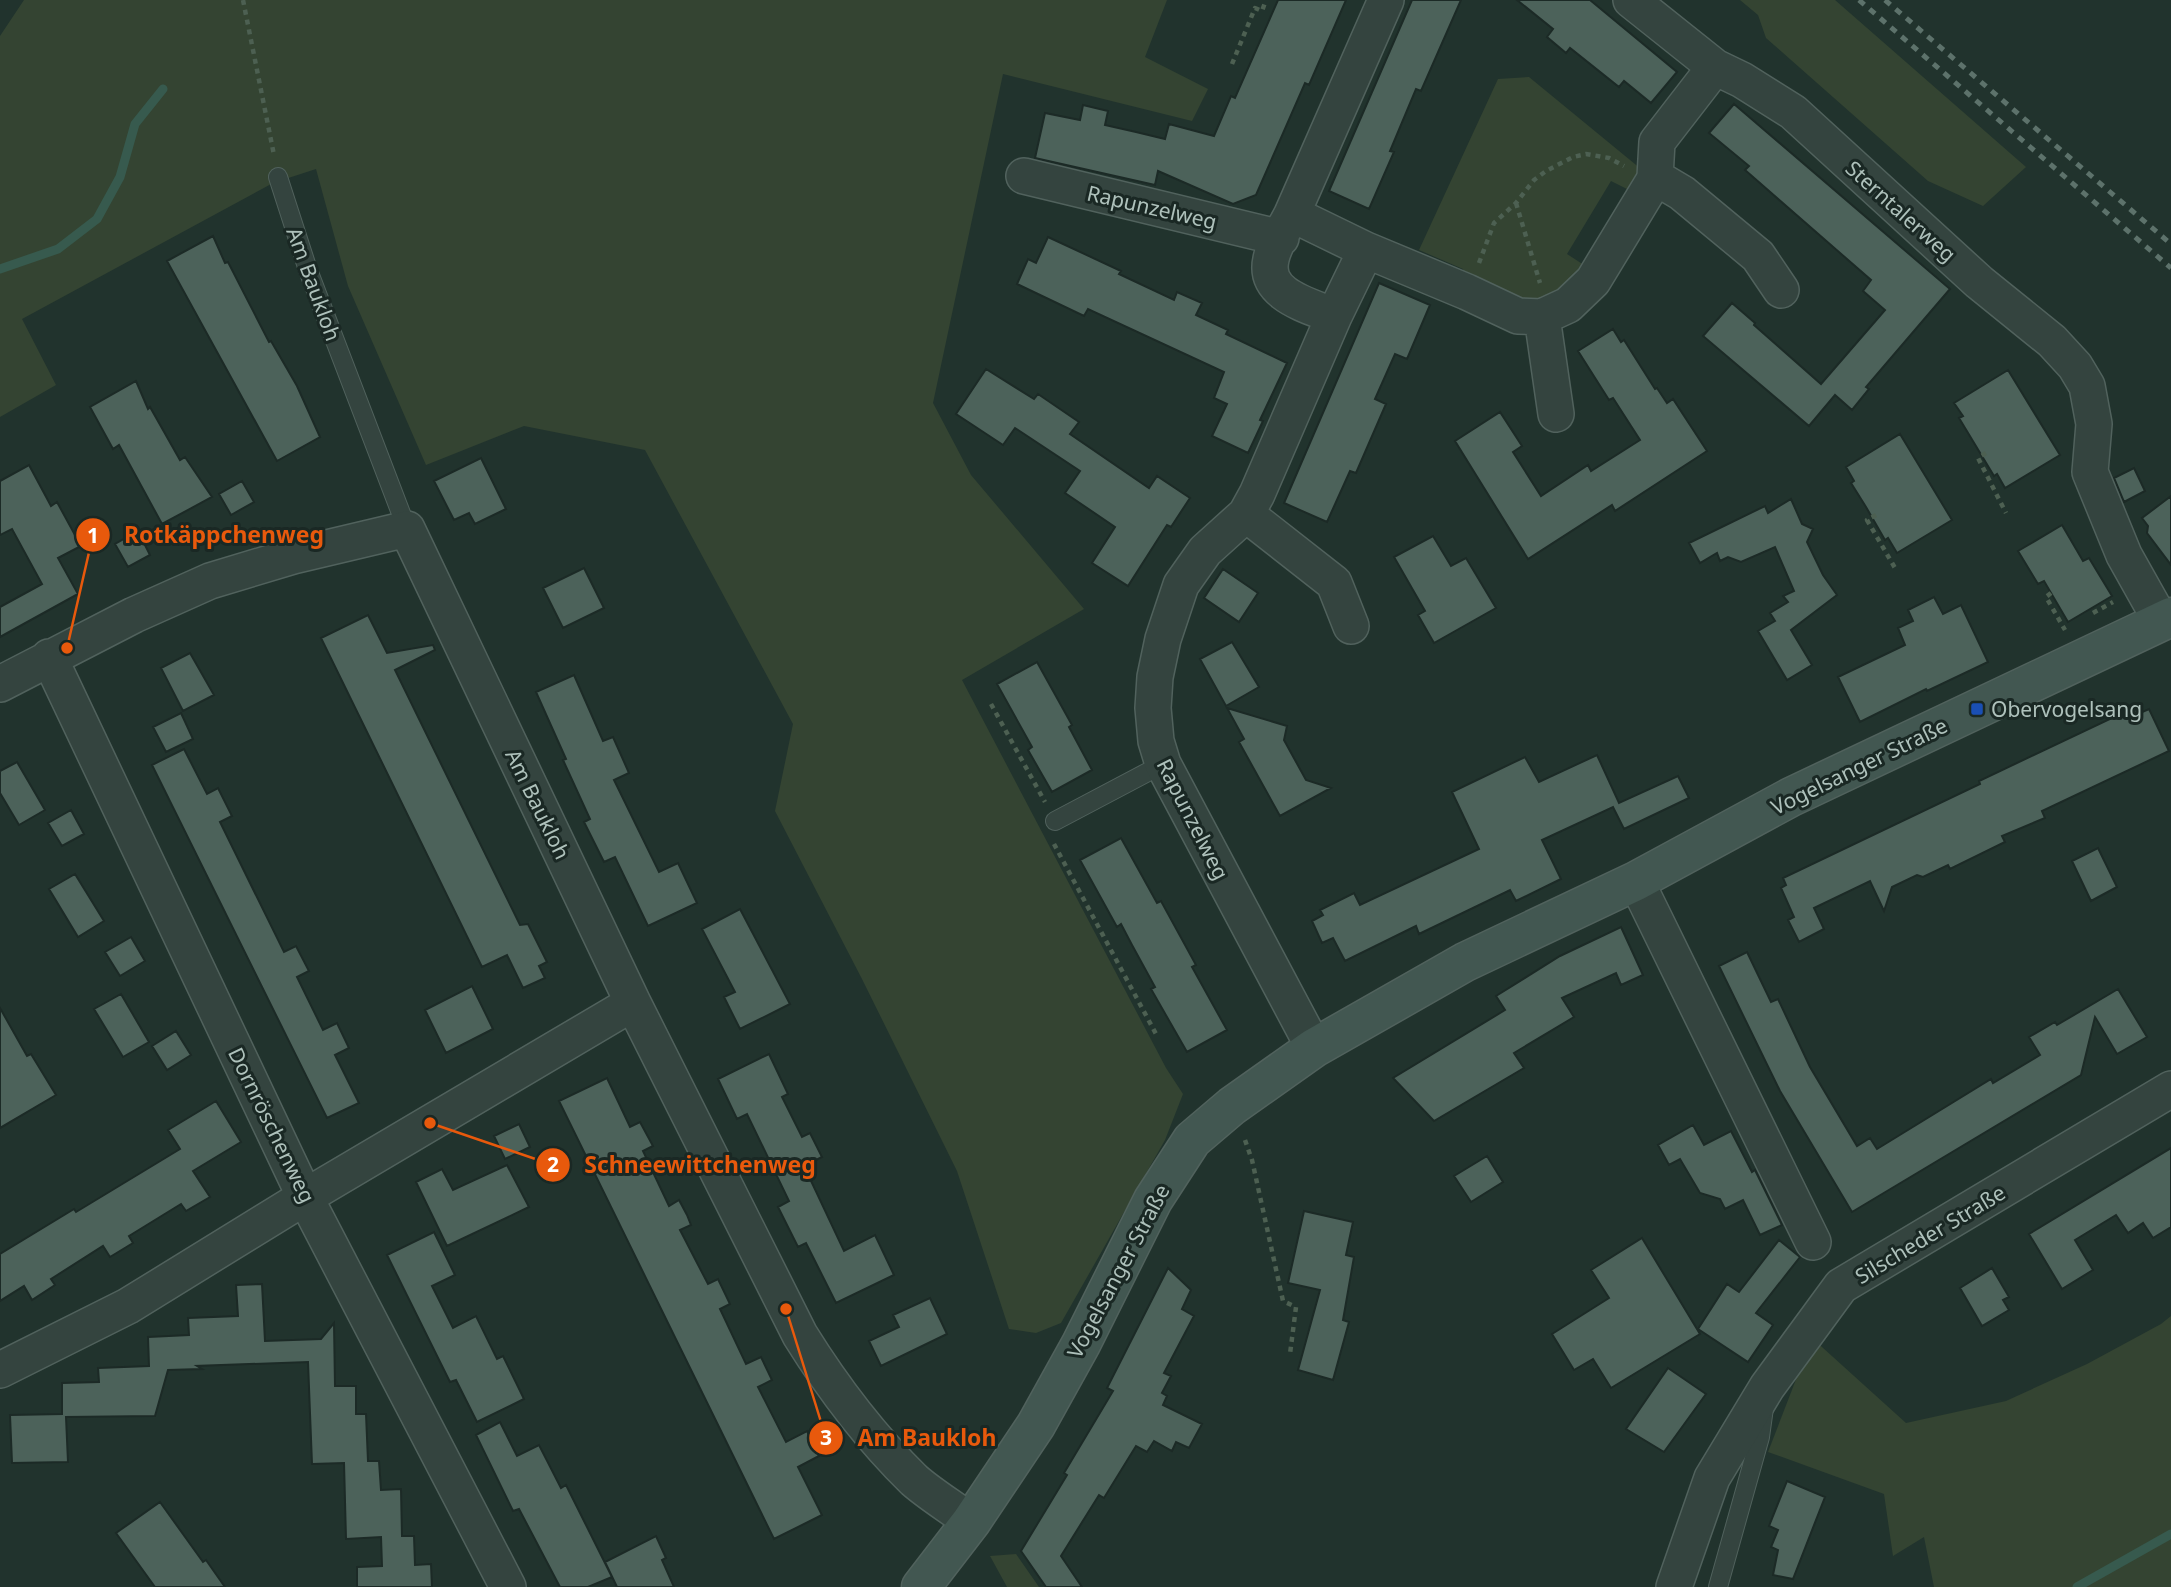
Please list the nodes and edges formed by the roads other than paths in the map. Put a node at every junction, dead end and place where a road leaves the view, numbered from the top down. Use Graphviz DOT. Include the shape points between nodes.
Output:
graph roads {
  1 [pos="1386,0"];
  2 [pos="1631,0"];
  3 [pos="1715,67"];
  4 [pos="1024,176"];
  5 [pos="278,177"];
  6 [pos="1654,179"];
  7 [pos="1286,226"];
  8 [pos="1366,250"];
  9 [pos="1781,290"];
  10 [pos="1334,316"];
  11 [pos="1545,316"];
  12 [pos="1556,414"];
  13 [pos="2090,472"];
  14 [pos="1246,514"];
  15 [pos="407,529"];
  16 [pos="2166,619"];
  17 [pos="1351,626"];
  18 [pos="50,657"];
  19 [pos="0,684"];
  20 [pos="1163,764"];
  21 [pos="1055,821"];
  22 [pos="1636,881"];
  23 [pos="633,1003"];
  24 [pos="1314,1048"];
  25 [pos="2171,1088"];
  26 [pos="305,1197"];
  27 [pos="1813,1242"];
  28 [pos="0,1370"];
  29 [pos="1767,1387"];
  30 [pos="971,1522"];
  31 [pos="508,1587"];
  32 [pos="921,1587"];
  33 [pos="1674,1587"];
  34 [pos="1718,1587"];
  1 -- 7 [label="street"];
  2 -- 3 [label="street, Sterntalerweg"];
  3 -- 6 [label="street" via="1657,142"];
  3 -- 13 [label="street, Sterntalerweg" via="1793,112 1979,282 2052,341 2087,386 2094,424"];
  4 -- 7 [label="street, Rapunzelweg"];
  5 -- 15 [label="lane, Am Baukloh" via="307,270"];
  6 -- 9 [label="street" via="1682,193 1758,256"];
  6 -- 11 [label="street" via="1593,281 1569,305"];
  7 -- 8 [label="street, Rapunzelweg"];
  7 -- 10 [label="street" via="1271,258 1270,277 1282,293"];
  8 -- 10 [label="street, Rapunzelweg"];
  8 -- 11 [label="street, Rapunzelweg" via="1518,316"];
  10 -- 14 [label="street, Rapunzelweg"];
  11 -- 12 [label="street"];
  13 -- 16 [label="street, Vogelsanger Straße" via="2123,555"];
  14 -- 17 [label="street" via="1334,583"];
  14 -- 20 [label="street, Rapunzelweg" via="1205,551 1181,585 1163,639 1153,709"];
  15 -- 18 [label="street" via="210,581"];
  15 -- 23 [label="street, Am Baukloh"];
  16 -- 22 [label="street, Vogelsanger Straße" via="1791,797"];
  18 -- 19 [label="street"];
  18 -- 26 [label="street, Dornröschenweg"];
  20 -- 21 [label="lane"];
  20 -- 24 [label="street, Rapunzelweg"];
  22 -- 24 [label="street, Vogelsanger Straße" via="1465,962"];
  22 -- 27 [label="street"];
  23 -- 26 [label="street"];
  23 -- 30 [label="street, Am Baukloh" via="786,1309 831,1385 916,1482"];
  24 -- 30 [label="street, Vogelsanger Straße" via="1192,1140 1153,1200 1043,1413"];
  25 -- 29 [label="street, Silscheder Straße" via="1841,1286"];
  26 -- 28 [label="street" via="128,1306"];
  26 -- 31 [label="street, Dornröschenweg"];
  29 -- 33 [label="street, Silscheder Straße" via="1712,1478"];
  29 -- 34 [label="lane" via="1760,1437"];
  30 -- 32 [label="street, Vogelsanger Straße"];
}
